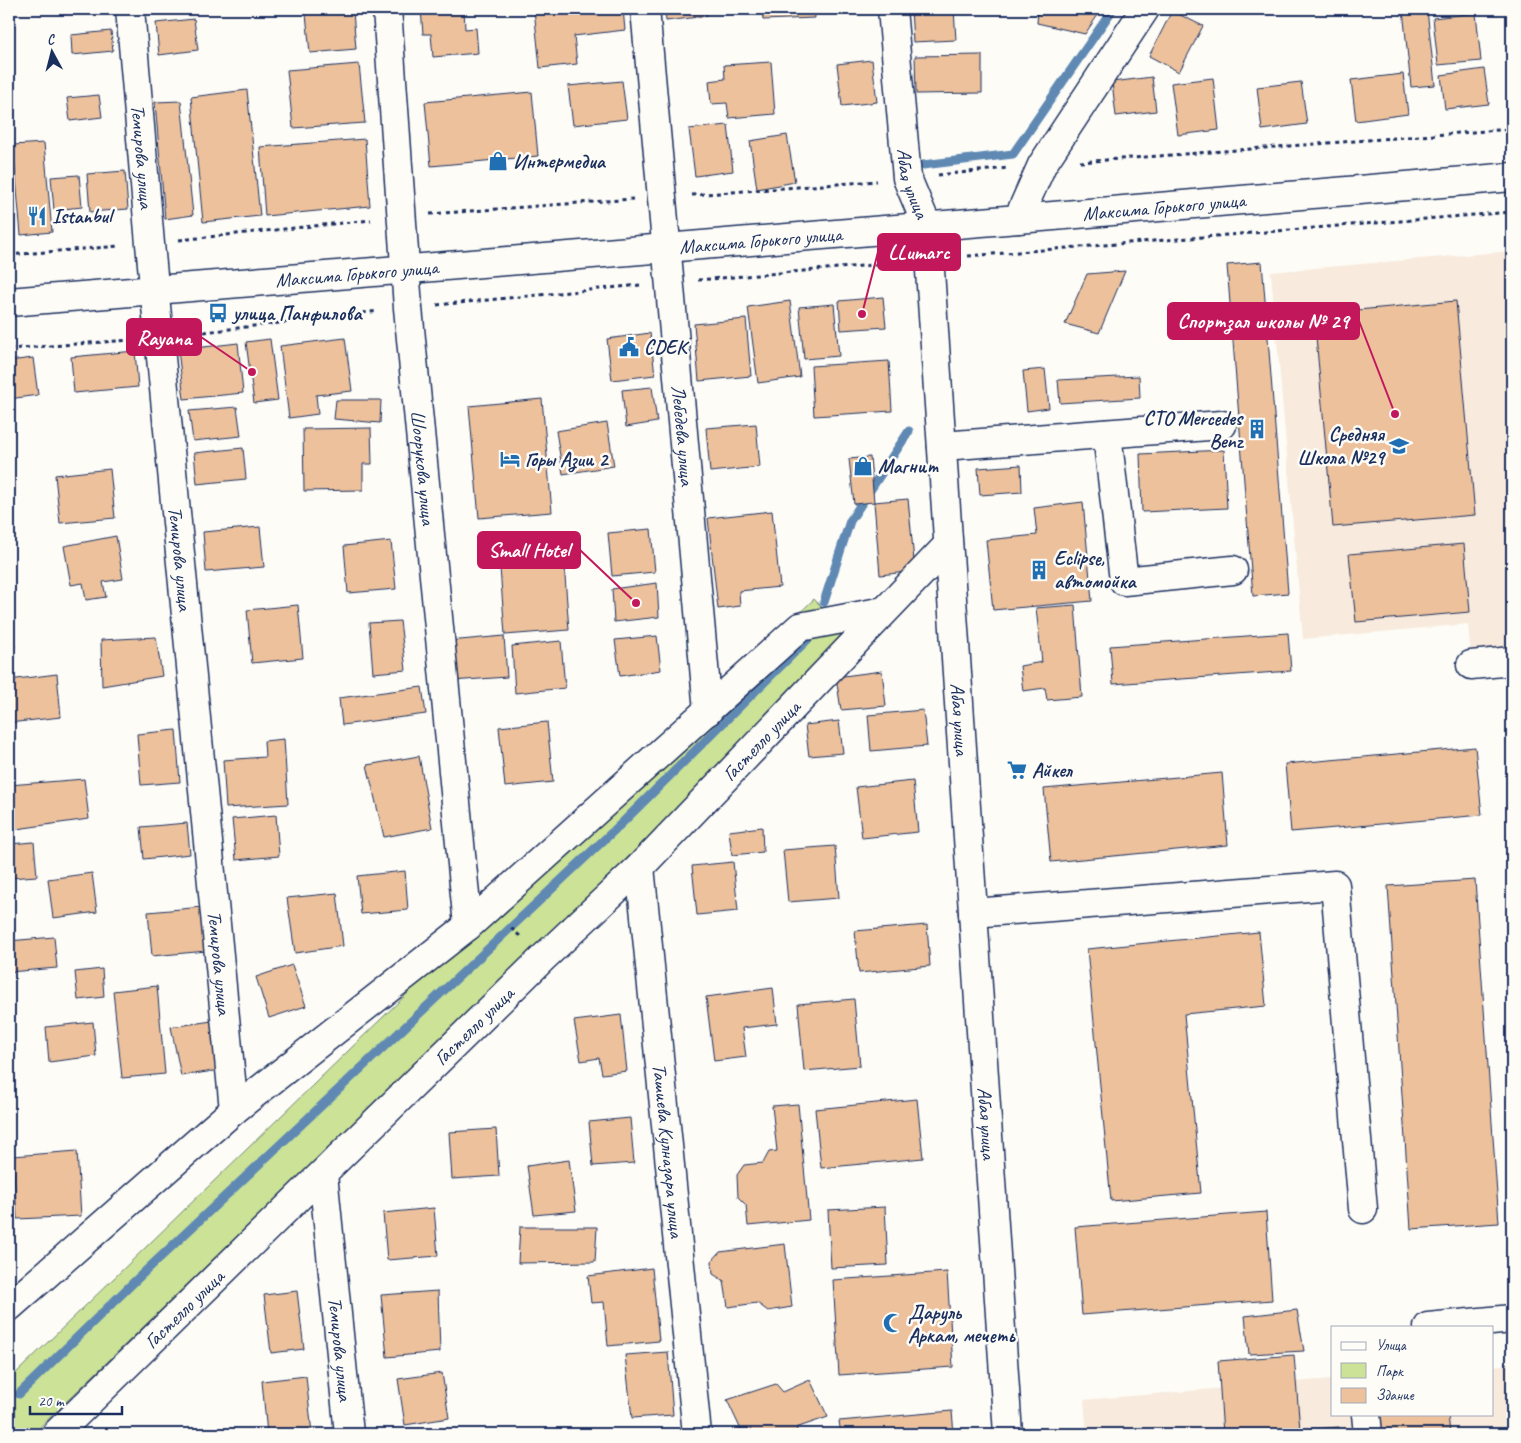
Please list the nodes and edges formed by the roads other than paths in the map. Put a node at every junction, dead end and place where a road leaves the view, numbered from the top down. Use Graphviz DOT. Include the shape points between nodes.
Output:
graph roads {
  1 [pos="130,9"];
  2 [pos="387,9"];
  3 [pos="645,9"];
  4 [pos="892,9"];
  5 [pos="1145,9"];
  6 [pos="1512,177"];
  7 [pos="1018,219"];
  8 [pos="926,226"];
  9 [pos="666,248"];
  10 [pos="405,269"];
  11 [pos="155,290"];
  12 [pos="9,302"];
  13 [pos="1222,425"];
  14 [pos="1106,434"];
  15 [pos="942,446"];
  16 [pos="948,544"];
  17 [pos="1233,570"];
  18 [pos="884,611"];
  19 [pos="1512,661"];
  20 [pos="1471,665"];
  21 [pos="708,711"];
  22 [pos="640,868"];
  23 [pos="973,913"];
  24 [pos="468,926"];
  25 [pos="234,1110"];
  26 [pos="323,1174"];
  27 [pos="1363,1209"];
  28 [pos="9,1307"];
  29 [pos="1512,1319"];
  30 [pos="1438,1326"];
  31 [pos="1366,1416"];
  32 [pos="56,1434"];
  33 [pos="349,1434"];
  34 [pos="697,1434"];
  35 [pos="1008,1434"];
  36 [pos="1368,1434"];
  1 -- 11 [label="street, Темирова улица"];
  2 -- 10 [label="street, Шоорукова улица"];
  3 -- 9 [label="street, Лебедева улица"];
  4 -- 8 [label="street, Абая улица" via="907,178"];
  5 -- 7 [label="street" via="1042,165"];
  6 -- 7 [label="street, Максима Горького улица"];
  7 -- 8 [label="street, Максима Горького улица"];
  8 -- 9 [label="street, Максима Горького улица"];
  8 -- 15 [label="street, Абая улица"];
  9 -- 10 [label="street, Максима Горького улица"];
  9 -- 21 [label="street, Лебедева улица"];
  10 -- 11 [label="street, Максима Горького улица"];
  10 -- 24 [label="street, Шоорукова улица"];
  11 -- 12 [label="street, Максима Горького улица"];
  11 -- 25 [label="street, Темирова улица"];
  13 -- 14 [label="street"];
  14 -- 15 [label="street"];
  14 -- 17 [label="street" via="1124,582"];
  15 -- 16 [label="street, Абая улица"];
  16 -- 18 [label="street, Гастелло улица"];
  16 -- 23 [label="street, Абая улица"];
  18 -- 21 [label="street" via="800,628"];
  18 -- 22 [label="street, Гастелло улица"];
  19 -- 20 [label="street"];
  21 -- 24 [label="street"];
  22 -- 26 [label="street, Гастелло улица" via="543,958"];
  22 -- 34 [label="street, Ташиева Кулназара улица"];
  23 -- 27 [label="street" via="1335,885"];
  23 -- 35 [label="street, Абая улица"];
  24 -- 25 [label="street"];
  25 -- 28 [label="street"];
  26 -- 32 [label="street, Гастелло улица"];
  26 -- 33 [label="street, Темирова улица"];
  29 -- 30 [label="street"];
  31 -- 36 [label="street"];
}
